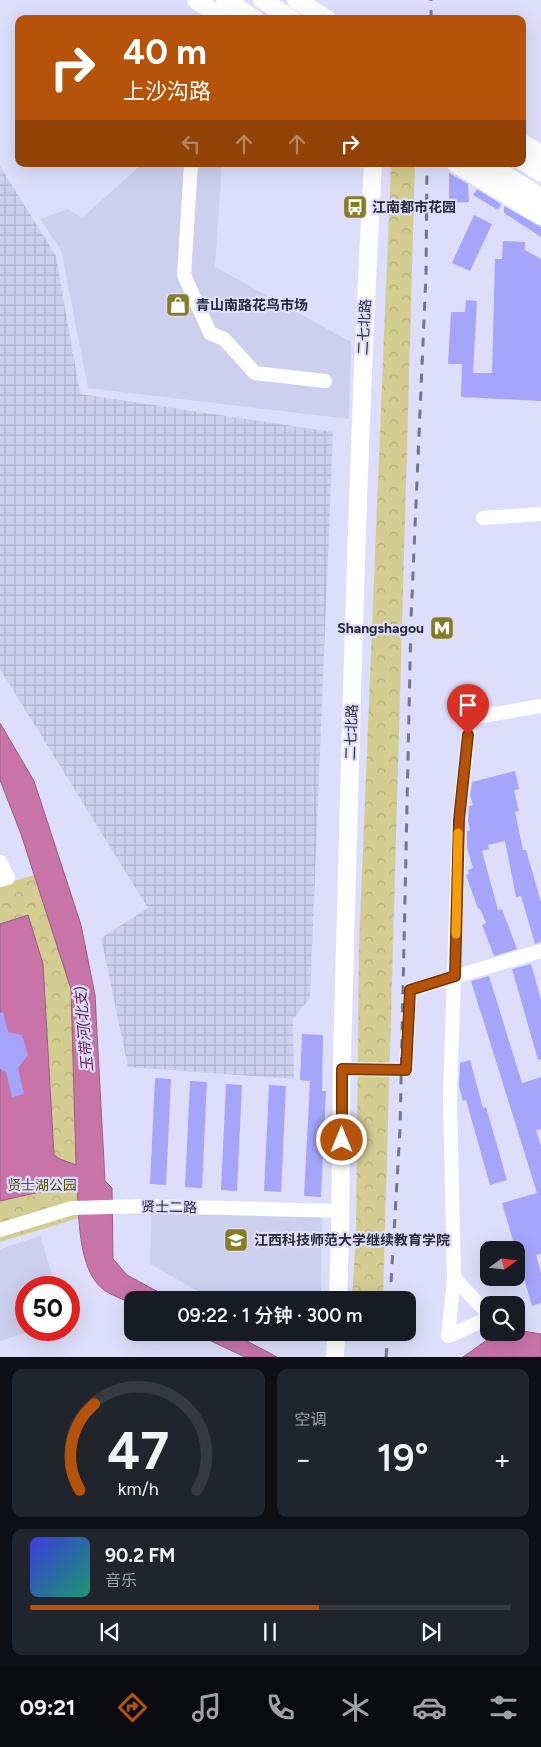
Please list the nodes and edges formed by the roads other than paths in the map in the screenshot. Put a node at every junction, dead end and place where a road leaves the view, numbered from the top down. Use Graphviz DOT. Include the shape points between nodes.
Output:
graph roads {
  1 [pos="196,0"];
  2 [pos="225,0"];
  3 [pos="262,0"];
  4 [pos="296,0"];
  5 [pos="218,15"];
  6 [pos="249,15"];
  7 [pos="286,15"];
  8 [pos="320,15"];
  9 [pos="526,145"];
  10 [pos="541,154"];
  11 [pos="526,164"];
  12 [pos="190,167"];
  13 [pos="373,167"];
  14 [pos="461,167"];
  15 [pos="493,167"];
  16 [pos="541,173"];
  17 [pos="541,197"];
  18 [pos="541,216"];
  19 [pos="325,381"];
  20 [pos="541,514"];
  21 [pos="483,518"];
  22 [pos="541,706"];
  23 [pos="0,862"];
  24 [pos="0,880"];
  25 [pos="541,951"];
  26 [pos="455,976"];
  27 [pos="342,1069"];
  28 [pos="342,1211"];
  29 [pos="0,1230"];
  30 [pos="454,1278"];
  31 [pos="338,1291"];
  32 [pos="480,1306"];
  33 [pos="480,1320"];
  34 [pos="336,1341"];
  35 [pos="335,1357"];
  1 -- 5 [label="main road"];
  2 -- 6 [label="main road"];
  3 -- 7 [label="main road"];
  4 -- 8 [label="main road"];
  9 -- 10 [label="main road"];
  11 -- 16 [label="main road"];
  12 -- 19 [label="street" via="184,275 210,333 224,339 255,373"];
  13 -- 27 [label="main road, 二七北路" via="361,375"];
  14 -- 18 [label="main road"];
  15 -- 17 [label="main road"];
  20 -- 21 [label="street"];
  22 -- 26 [label="street" via="470,718 459,820"];
  23 -- 24 [label="street" via="8,878"];
  25 -- 26 [label="street"];
  26 -- 27 [label="street" via="410,990 406,1070"];
  26 -- 30 [label="street" via="450,1098"];
  27 -- 28 [label="main road, 二七北路"];
  28 -- 29 [label="street, 贤士二路" via="145,1206 72,1208"];
  28 -- 31 [label="main road, 二七北路"];
  30 -- 32 [label="street"];
  30 -- 33 [label="street" via="448,1336"];
  34 -- 35 [label="main road"];
}
